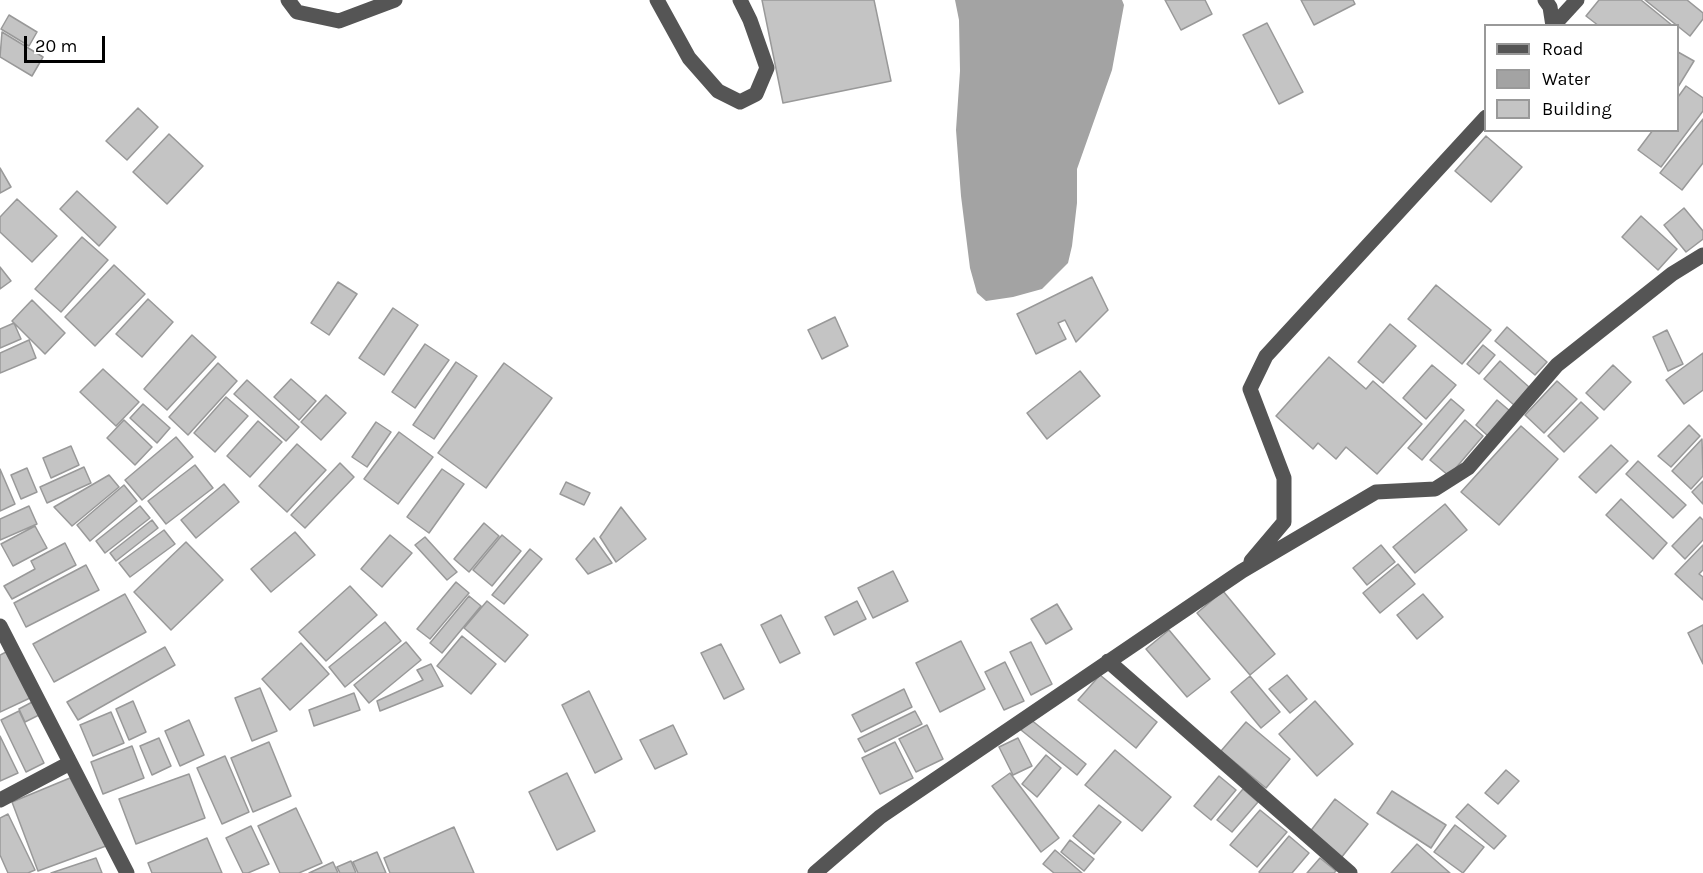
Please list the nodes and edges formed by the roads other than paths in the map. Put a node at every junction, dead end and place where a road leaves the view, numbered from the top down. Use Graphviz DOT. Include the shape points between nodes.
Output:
graph roads {
  1 [pos="288,0"];
  2 [pos="395,0"];
  3 [pos="657,0"];
  4 [pos="740,0"];
  5 [pos="1545,0"];
  6 [pos="1576,0"];
  7 [pos="1553,24"];
  8 [pos="1554,24"];
  9 [pos="1484,118"];
  10 [pos="1703,255"];
  11 [pos="1242,572"];
  12 [pos="0,626"];
  13 [pos="4,643"];
  14 [pos="1108,661"];
  15 [pos="70,763"];
  16 [pos="0,800"];
  17 [pos="127,873"];
  18 [pos="815,873"];
  19 [pos="1350,873"];
  1 -- 2 [label="street" via="297,12 339,21"];
  3 -- 4 [label="street" via="689,58 718,91 740,102 756,94 767,68"];
  5 -- 7 [label="street"];
  6 -- 8 [label="street"];
  9 -- 11 [label="street" via="1266,356 1250,389 1284,478 1284,522"];
  10 -- 11 [label="street" via="1672,274 1557,365 1468,468 1435,489 1377,492"];
  11 -- 14 [label="street"];
  12 -- 13 [label="street"];
  13 -- 15 [label="street"];
  14 -- 18 [label="street" via="880,817"];
  14 -- 19 [label="street"];
  15 -- 16 [label="street"];
  15 -- 17 [label="street"];
}
